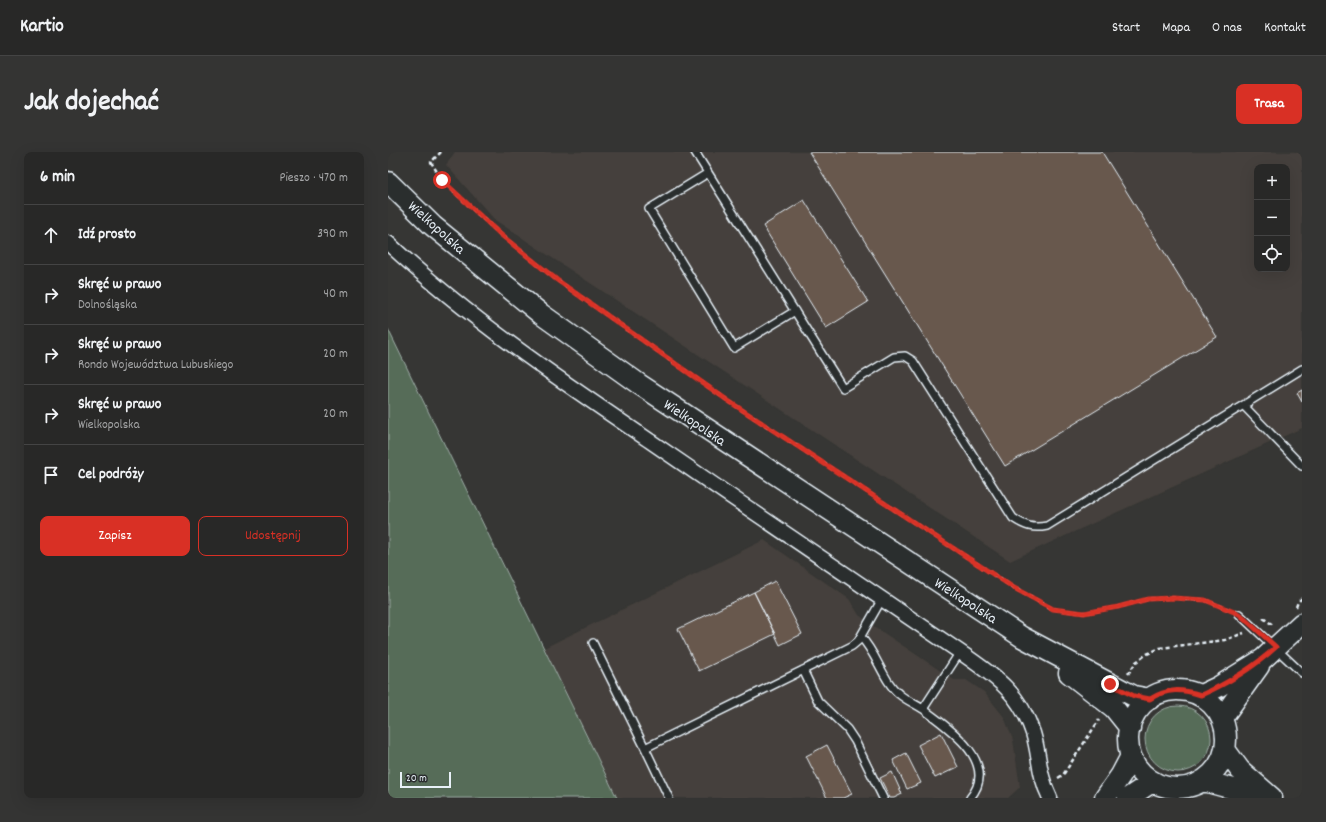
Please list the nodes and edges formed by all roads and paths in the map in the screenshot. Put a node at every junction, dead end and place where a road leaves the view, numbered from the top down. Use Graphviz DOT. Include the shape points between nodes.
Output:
graph roads {
  1 [pos="441,152"];
  2 [pos="695,152"];
  3 [pos="708,173"];
  4 [pos="388,182"];
  5 [pos="388,243"];
  6 [pos="795,311"];
  7 [pos="1302,369"];
  8 [pos="1244,406"];
  9 [pos="1302,466"];
  10 [pos="1302,598"];
  11 [pos="882,599"];
  12 [pos="1239,614"];
  13 [pos="1298,619"];
  14 [pos="1252,625"];
  15 [pos="1278,626"];
  16 [pos="861,637"];
  17 [pos="1022,637"];
  18 [pos="592,643"];
  19 [pos="960,652"];
  20 [pos="1270,653"];
  21 [pos="803,670"];
  22 [pos="1302,673"];
  23 [pos="1201,695"];
  24 [pos="1150,699"];
  25 [pos="923,709"];
  26 [pos="1222,718"];
  27 [pos="1130,728"];
  28 [pos="645,748"];
  29 [pos="1226,751"];
  30 [pos="1131,756"];
  31 [pos="1204,781"];
  32 [pos="1152,782"];
  33 [pos="669,798"];
  34 [pos="883,798"];
  35 [pos="970,798"];
  36 [pos="1050,798"];
  37 [pos="1105,798"];
  38 [pos="1128,798"];
  39 [pos="1256,798"];
  40 [pos="1272,798"];
  1 -- 12 [label="path" via="431,162 442,180 500,234 557,280 727,400 1014,588 1053,609 1084,613 1148,599 1173,598 1205,600"];
  2 -- 3 [label="lane"];
  3 -- 6 [label="lane"];
  3 -- 6 [label="lane" via="649,210 734,348"];
  4 -- 17 [label="main road, Wielkopolska" via="433,226 541,314 749,458"];
  5 -- 11 [label="street" via="482,322 558,378"];
  6 -- 8 [label="lane" via="843,388 894,357 905,356 913,361 1013,518 1022,525 1035,528 1047,526"];
  7 -- 8 [label="lane"];
  8 -- 9 [label="lane"];
  10 -- 13 [label="path" via="1298,602"];
  11 -- 16 [label="lane"];
  11 -- 19 [label="street"];
  12 -- 14 [label="lane"];
  13 -- 20 [label="main road"];
  14 -- 15 [label="path" via="1259,615 1272,625"];
  14 -- 20 [label="lane"];
  16 -- 21 [label="lane" via="852,646"];
  16 -- 25 [label="lane" via="870,647 890,685 898,694"];
  17 -- 24 [label="main road, Wielkopolska" via="1134,696"];
  17 -- 27 [label="main road, Wielkopolska" via="1114,708"];
  18 -- 28 [label="lane"];
  19 -- 25 [label="lane"];
  19 -- 36 [label="street" via="1004,684 1018,702 1033,733 1040,774"];
  20 -- 22 [label="lane"];
  20 -- 23 [label="main road" via="1218,687"];
  20 -- 26 [label="main road"];
  21 -- 28 [label="lane"];
  21 -- 34 [label="lane" via="818,701 847,729 855,741"];
  23 -- 24 [label="main road" via="1187,690 1172,690"];
  23 -- 26 [label="main road" via="1213,704"];
  24 -- 27 [label="main road" via="1136,712"];
  25 -- 35 [label="lane" via="956,735 970,750 979,767 980,780"];
  26 -- 29 [label="main road" via="1227,734"];
  27 -- 30 [label="main road" via="1128,737"];
  28 -- 33 [label="lane"];
  29 -- 31 [label="main road" via="1219,766"];
  29 -- 40 [label="main road" via="1240,770"];
  30 -- 32 [label="main road" via="1141,773"];
  30 -- 37 [label="main road"];
  31 -- 32 [label="main road" via="1181,789 1166,788"];
  31 -- 39 [label="main road" via="1232,788"];
  32 -- 38 [label="main road"];
}
